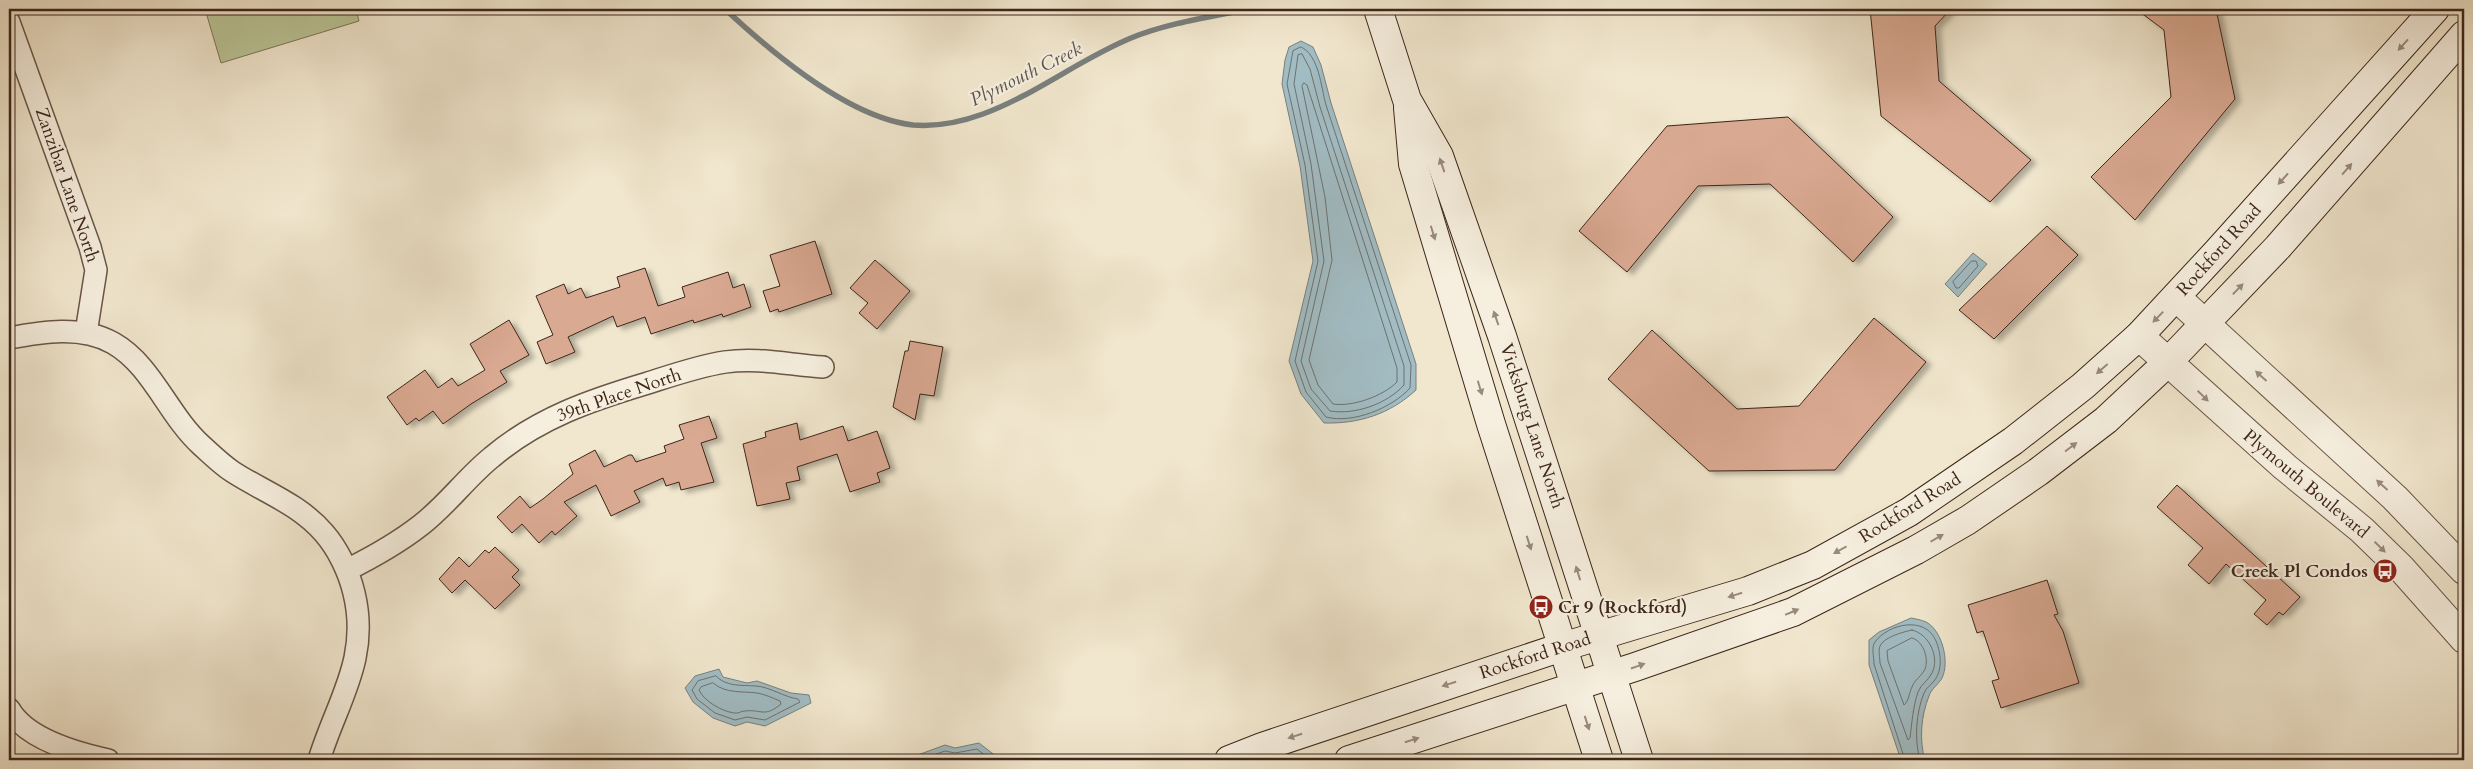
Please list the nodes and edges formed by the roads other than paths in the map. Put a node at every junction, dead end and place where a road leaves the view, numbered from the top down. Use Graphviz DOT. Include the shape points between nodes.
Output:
graph roads {
  1 [pos="1378,9"];
  2 [pos="2435,9"];
  3 [pos="9,22"];
  4 [pos="2464,35"];
  5 [pos="1407,100"];
  6 [pos="2176,297"];
  7 [pos="2204,324"];
  8 [pos="86,333"];
  9 [pos="2139,336"];
  10 [pos="9,338"];
  11 [pos="2168,362"];
  12 [pos="823,367"];
  13 [pos="347,570"];
  14 [pos="2464,570"];
  15 [pos="1599,635"];
  16 [pos="2464,640"];
  17 [pos="1562,647"];
  18 [pos="1612,674"];
  19 [pos="1576,686"];
  20 [pos="9,709"];
  21 [pos="108,760"];
  22 [pos="319,760"];
  23 [pos="1229,760"];
  24 [pos="1349,760"];
  25 [pos="1599,760"];
  26 [pos="1639,760"];
  1 -- 5 [label="main road, Vicksburg Lane North"];
  2 -- 6 [label="main road, Rockford Road, one-way"];
  3 -- 8 [label="street, Zanzibar Lane North" via="96,270"];
  7 -- 4 [label="main road, Rockford Road, one-way" via="2278,247"];
  15 -- 5 [label="main road, Vicksburg Lane North, one-way" via="1524,401 1442,165"];
  5 -- 17 [label="main road, Vicksburg Lane North, one-way" via="1413,164"];
  6 -- 7 [label="main road"];
  6 -- 9 [label="main road, Rockford Road, one-way"];
  7 -- 11 [label="main road, Rockford Road"];
  14 -- 7 [label="main road, one-way" via="2395,498"];
  8 -- 10 [label="street" via="42,332"];
  8 -- 13 [label="street" via="112,342 134,359 199,444 232,471 298,510 324,533"];
  9 -- 11 [label="main road, Plymouth Boulevard"];
  9 -- 15 [label="main road, Rockford Road, one-way" via="2083,386 2013,441 1909,512 1813,565 1758,587"];
  11 -- 16 [label="main road, Plymouth Boulevard, one-way" via="2225,415 2362,530 2401,568"];
  18 -- 11 [label="main road, Rockford Road, one-way" via="1793,612 1916,550 1968,520 2038,472 2106,420"];
  12 -- 13 [label="street, 39th Place North" via="770,360 725,362 682,372 560,413 523,433 491,457 422,524 386,550"];
  13 -- 22 [label="street" via="360,626 356,660"];
  15 -- 17 [label="main road, Rockford Road"];
  15 -- 18 [label="main road, Vicksburg Lane North"];
  17 -- 19 [label="main road, Vicksburg Lane North"];
  17 -- 23 [label="main road, Rockford Road, one-way"];
  18 -- 19 [label="main road, Rockford Road"];
  18 -- 26 [label="main road, Vicksburg Lane North"];
  24 -- 19 [label="main road, Rockford Road, one-way"];
  19 -- 25 [label="main road, Vicksburg Lane North, one-way"];
  20 -- 21 [label="street" via="29,730 58,745"];
}
